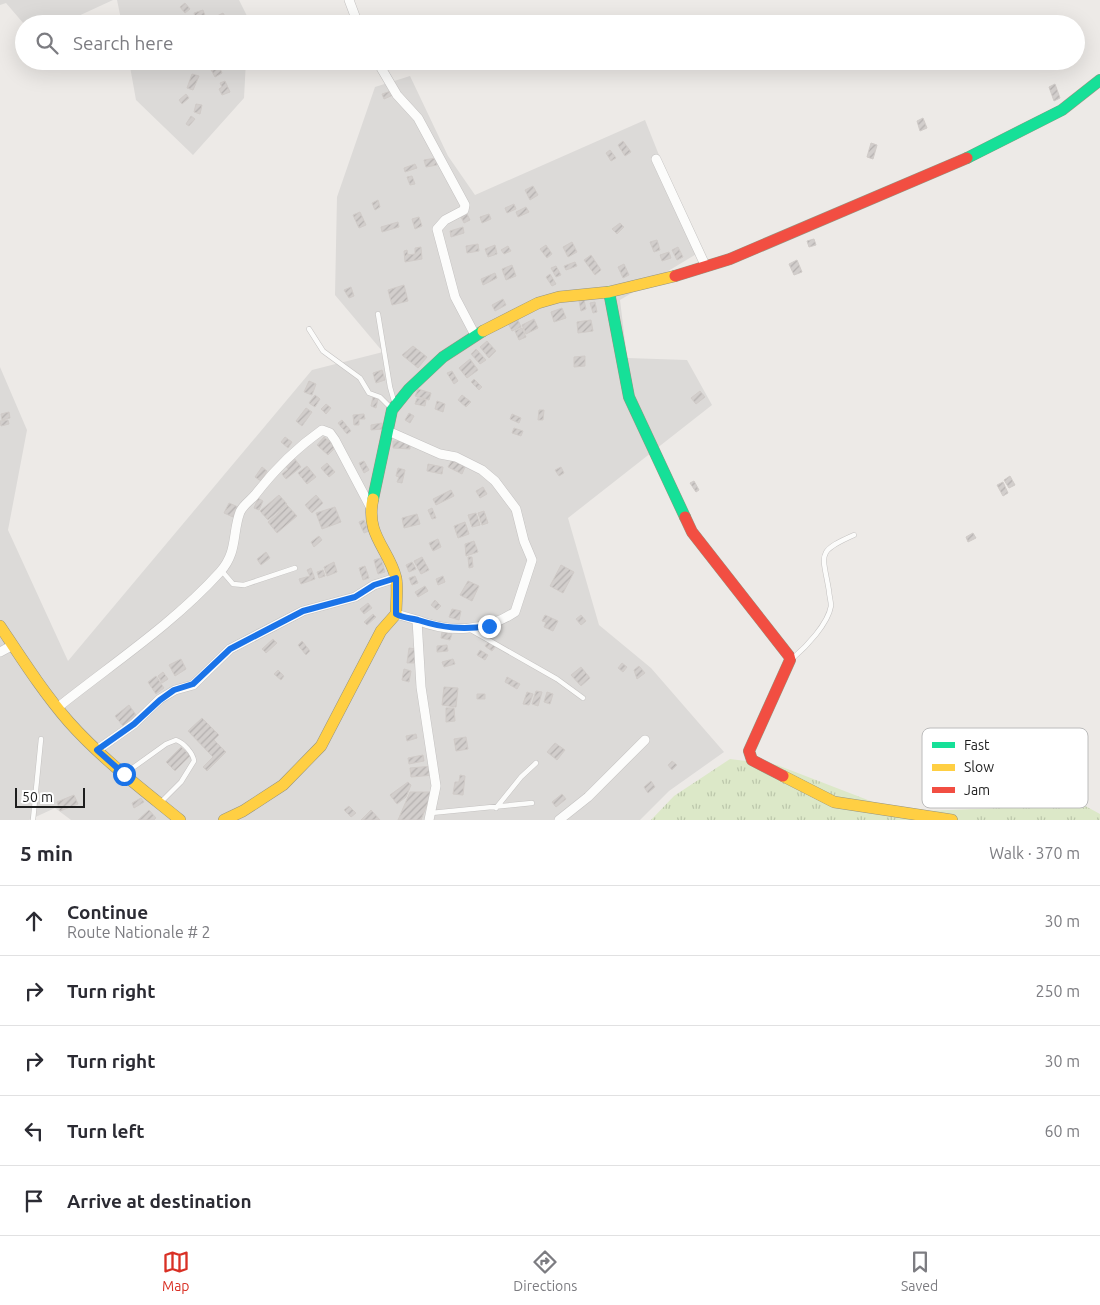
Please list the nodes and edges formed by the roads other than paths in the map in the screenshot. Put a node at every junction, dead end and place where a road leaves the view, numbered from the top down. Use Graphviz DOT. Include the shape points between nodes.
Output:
graph roads {
  1 [pos="349,0"];
  2 [pos="355,15"];
  3 [pos="382,70"];
  4 [pos="1100,80"];
  5 [pos="656,159"];
  6 [pos="706,267"];
  7 [pos="609,292"];
  8 [pos="378,314"];
  9 [pos="309,329"];
  10 [pos="475,334"];
  11 [pos="394,408"];
  12 [pos="388,431"];
  13 [pos="371,508"];
  14 [pos="854,535"];
  15 [pos="294,568"];
  16 [pos="222,570"];
  17 [pos="396,578"];
  18 [pos="396,614"];
  19 [pos="417,620"];
  20 [pos="0,626"];
  21 [pos="470,629"];
  22 [pos="13,645"];
  23 [pos="0,652"];
  24 [pos="790,660"];
  25 [pos="584,698"];
  26 [pos="57,708"];
  27 [pos="41,739"];
  28 [pos="645,740"];
  29 [pos="97,750"];
  30 [pos="536,763"];
  31 [pos="124,774"];
  32 [pos="159,803"];
  33 [pos="532,803"];
  34 [pos="496,808"];
  35 [pos="430,816"];
  36 [pos="33,820"];
  37 [pos="180,820"];
  38 [pos="224,820"];
  39 [pos="559,820"];
  40 [pos="952,820"];
  1 -- 2 [label="street"];
  3 -- 10 [label="street" via="397,95 418,118 465,205 464,210 445,220 438,229 455,297"];
  4 -- 6 [label="street" via="1062,110 989,149"];
  5 -- 6 [label="street"];
  6 -- 7 [label="street"];
  7 -- 10 [label="street" via="559,297 538,303"];
  7 -- 24 [label="street" via="629,397 692,532"];
  8 -- 11 [label="lane"];
  9 -- 11 [label="lane" via="323,351 360,378 369,393"];
  10 -- 11 [label="street" via="423,375"];
  11 -- 12 [label="street"];
  12 -- 13 [label="street"];
  12 -- 21 [label="street" via="482,470 496,481 516,510 532,560 520,600 515,612 507,617 489,626"];
  13 -- 16 [label="street" via="335,440 322,430 274,470 243,506 234,547"];
  13 -- 17 [label="street" via="374,532"];
  14 -- 24 [label="lane" via="826,552 822,559 831,606 809,644"];
  15 -- 16 [label="lane" via="244,585 234,584"];
  16 -- 26 [label="street" via="185,608"];
  17 -- 18 [label="street"];
  17 -- 29 [label="street" via="374,585 355,597 303,611 230,649 193,684 174,690"];
  18 -- 19 [label="street"];
  18 -- 38 [label="street" via="381,631 316,752 283,785"];
  19 -- 21 [label="street" via="437,627"];
  19 -- 35 [label="street" via="421,687 436,786"];
  20 -- 22 [label="street"];
  21 -- 25 [label="lane"];
  22 -- 23 [label="street"];
  22 -- 26 [label="street"];
  24 -- 40 [label="street" via="749,751 752,760 834,802"];
  26 -- 29 [label="street"];
  27 -- 36 [label="lane"];
  28 -- 39 [label="street" via="588,797"];
  29 -- 31 [label="street"];
  30 -- 34 [label="lane" via="520,777"];
  31 -- 32 [label="street"];
  31 -- 32 [label="lane" via="166,744 180,741 194,761 181,782"];
  32 -- 37 [label="street"];
  33 -- 34 [label="lane"];
  34 -- 35 [label="lane"];
}
